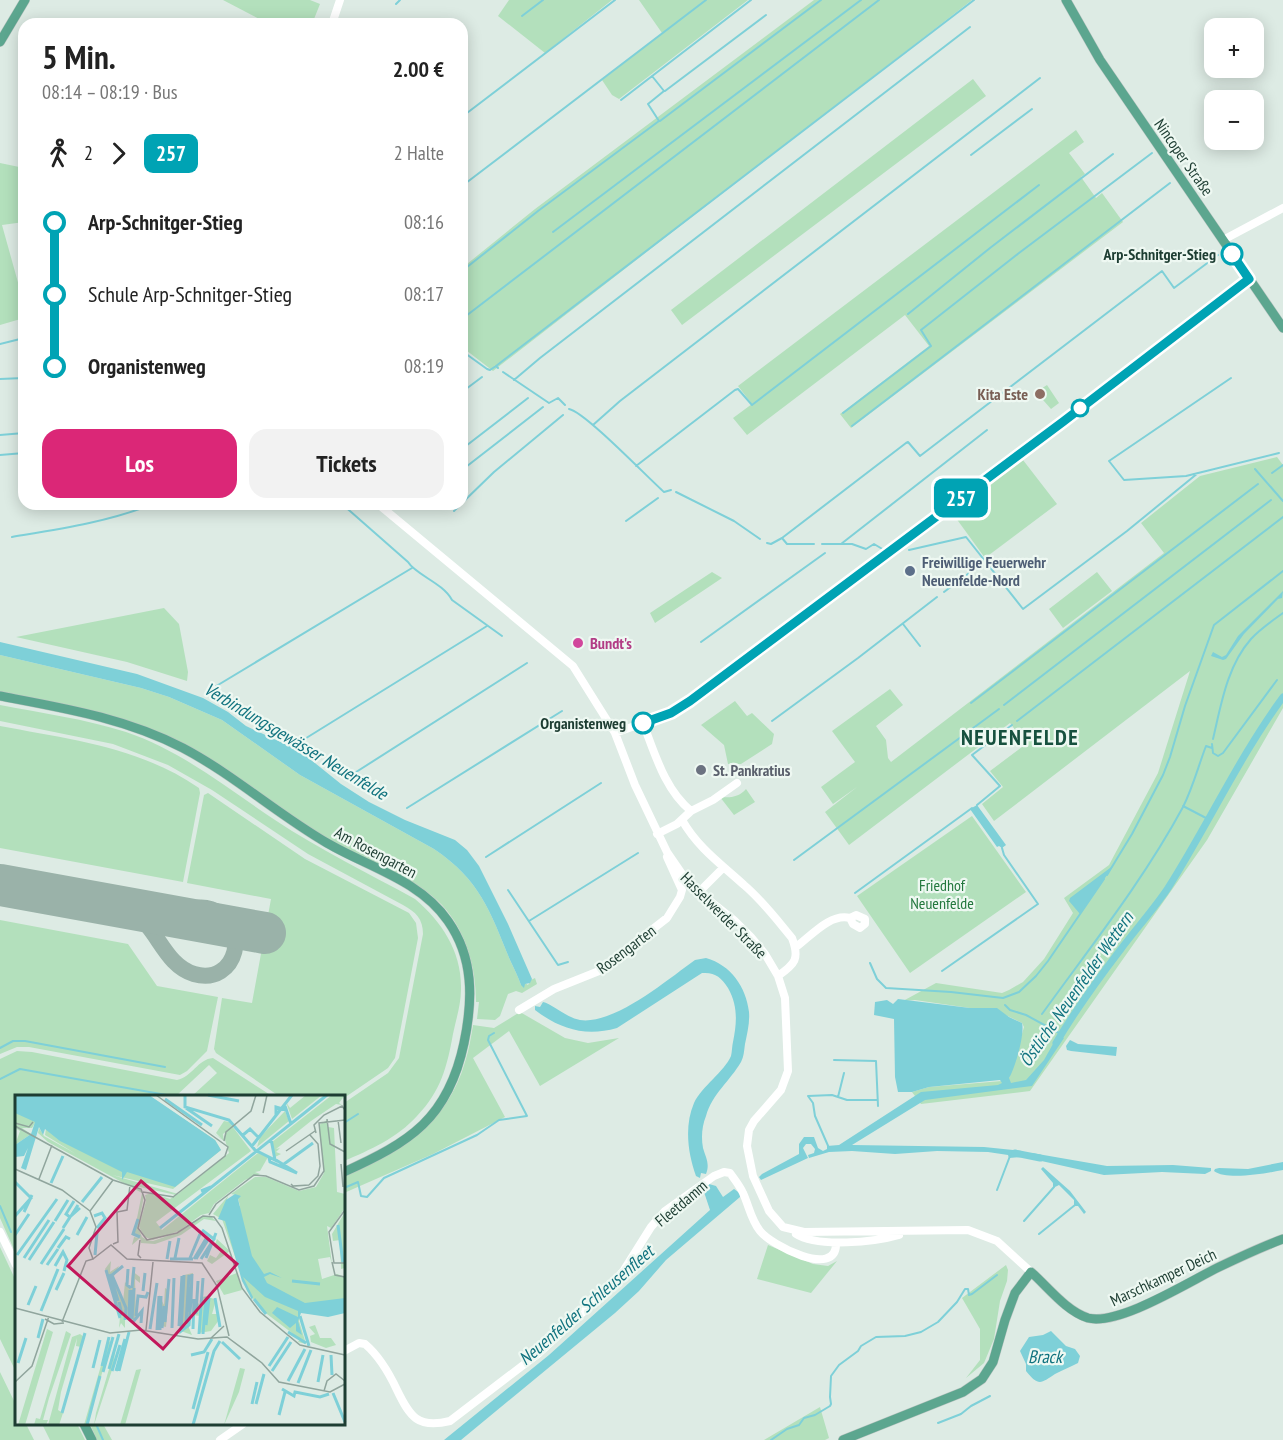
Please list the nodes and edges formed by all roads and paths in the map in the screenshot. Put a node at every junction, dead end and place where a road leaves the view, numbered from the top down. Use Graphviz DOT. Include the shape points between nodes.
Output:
graph roads {
  1 [pos="25,0"];
  2 [pos="340,0"];
  3 [pos="1066,0"];
  4 [pos="334,18"];
  5 [pos="0,42"];
  6 [pos="1283,208"];
  7 [pos="1223,240"];
  8 [pos="1249,279"];
  9 [pos="1283,328"];
  10 [pos="385,510"];
  11 [pos="0,696"];
  12 [pos="643,723"];
  13 [pos="615,733"];
  14 [pos="737,783"];
  15 [pos="691,811"];
  16 [pos="682,820"];
  17 [pos="657,834"];
  18 [pos="667,852"];
  19 [pos="723,868"];
  20 [pos="698,893"];
  21 [pos="850,918"];
  22 [pos="796,947"];
  23 [pos="778,976"];
  24 [pos="519,1010"];
  25 [pos="345,1172"];
  26 [pos="793,1231"];
  27 [pos="0,1232"];
  28 [pos="907,1232"];
  29 [pos="1283,1239"];
  30 [pos="836,1244"];
  31 [pos="15,1263"];
  32 [pos="1031,1272"];
  33 [pos="345,1351"];
  34 [pos="84,1425"];
  35 [pos="242,1425"];
  36 [pos="91,1439"];
  37 [pos="220,1440"];
  38 [pos="843,1440"];
  1 -- 5 [label="main road"];
  2 -- 4 [label="street"];
  3 -- 7 [label="main road, Nincoper Straße" via="1100,60"];
  6 -- 7 [label="street"];
  7 -- 8 [label="main road, Nincoper Straße"];
  8 -- 9 [label="main road, Nincoper Straße"];
  8 -- 12 [label="street" via="690,701"];
  10 -- 13 [label="street, Hasselwerder Straße" via="573,666"];
  11 -- 25 [label="main road, Am Rosengarten" via="105,717 182,748 309,833 414,888 446,918 465,955 471,989 464,1044 452,1082 433,1114 410,1137"];
  12 -- 13 [label="street"];
  12 -- 15 [label="street" via="666,782"];
  13 -- 17 [label="street, Hasselwerder Straße"];
  14 -- 15 [label="street"];
  15 -- 16 [label="street"];
  16 -- 17 [label="street"];
  16 -- 19 [label="street" via="701,847"];
  17 -- 18 [label="street, Hasselwerder Straße"];
  18 -- 20 [label="street, Hasselwerder Straße"];
  18 -- 24 [label="street, Rosengarten" via="667,861 682,890 667,918 599,970 554,989"];
  19 -- 20 [label="street"];
  19 -- 22 [label="street" via="746,886"];
  20 -- 23 [label="street, Hasselwerder Straße" via="751,937"];
  21 -- 22 [label="street" via="832,919"];
  22 -- 23 [label="street" via="792,966"];
  23 -- 26 [label="street, Hasselwerder Straße" via="785,998 788,1071 781,1090 754,1120 747,1146 753,1176 765,1205 780,1225"];
  26 -- 28 [label="street"];
  26 -- 30 [label="street" via="805,1238"];
  27 -- 31 [label="street"];
  28 -- 30 [label="street"];
  28 -- 32 [label="street" via="978,1232 997,1241"];
  29 -- 32 [label="main road, Marschkamper Deich" via="1131,1311 1107,1318 1091,1318 1074,1311"];
  30 -- 33 [label="street, Fleetdamm" via="833,1255 819,1260 772,1242 757,1227 730,1173 724,1173 698,1185 665,1211 616,1280 597,1299 538,1353 450,1420 435,1425 420,1422 410,1414 370,1348 359,1343"];
  32 -- 38 [label="main road" via="1015,1293 993,1362 982,1378 963,1392"];
  34 -- 36 [label="main road"];
  35 -- 37 [label="street"];
}
